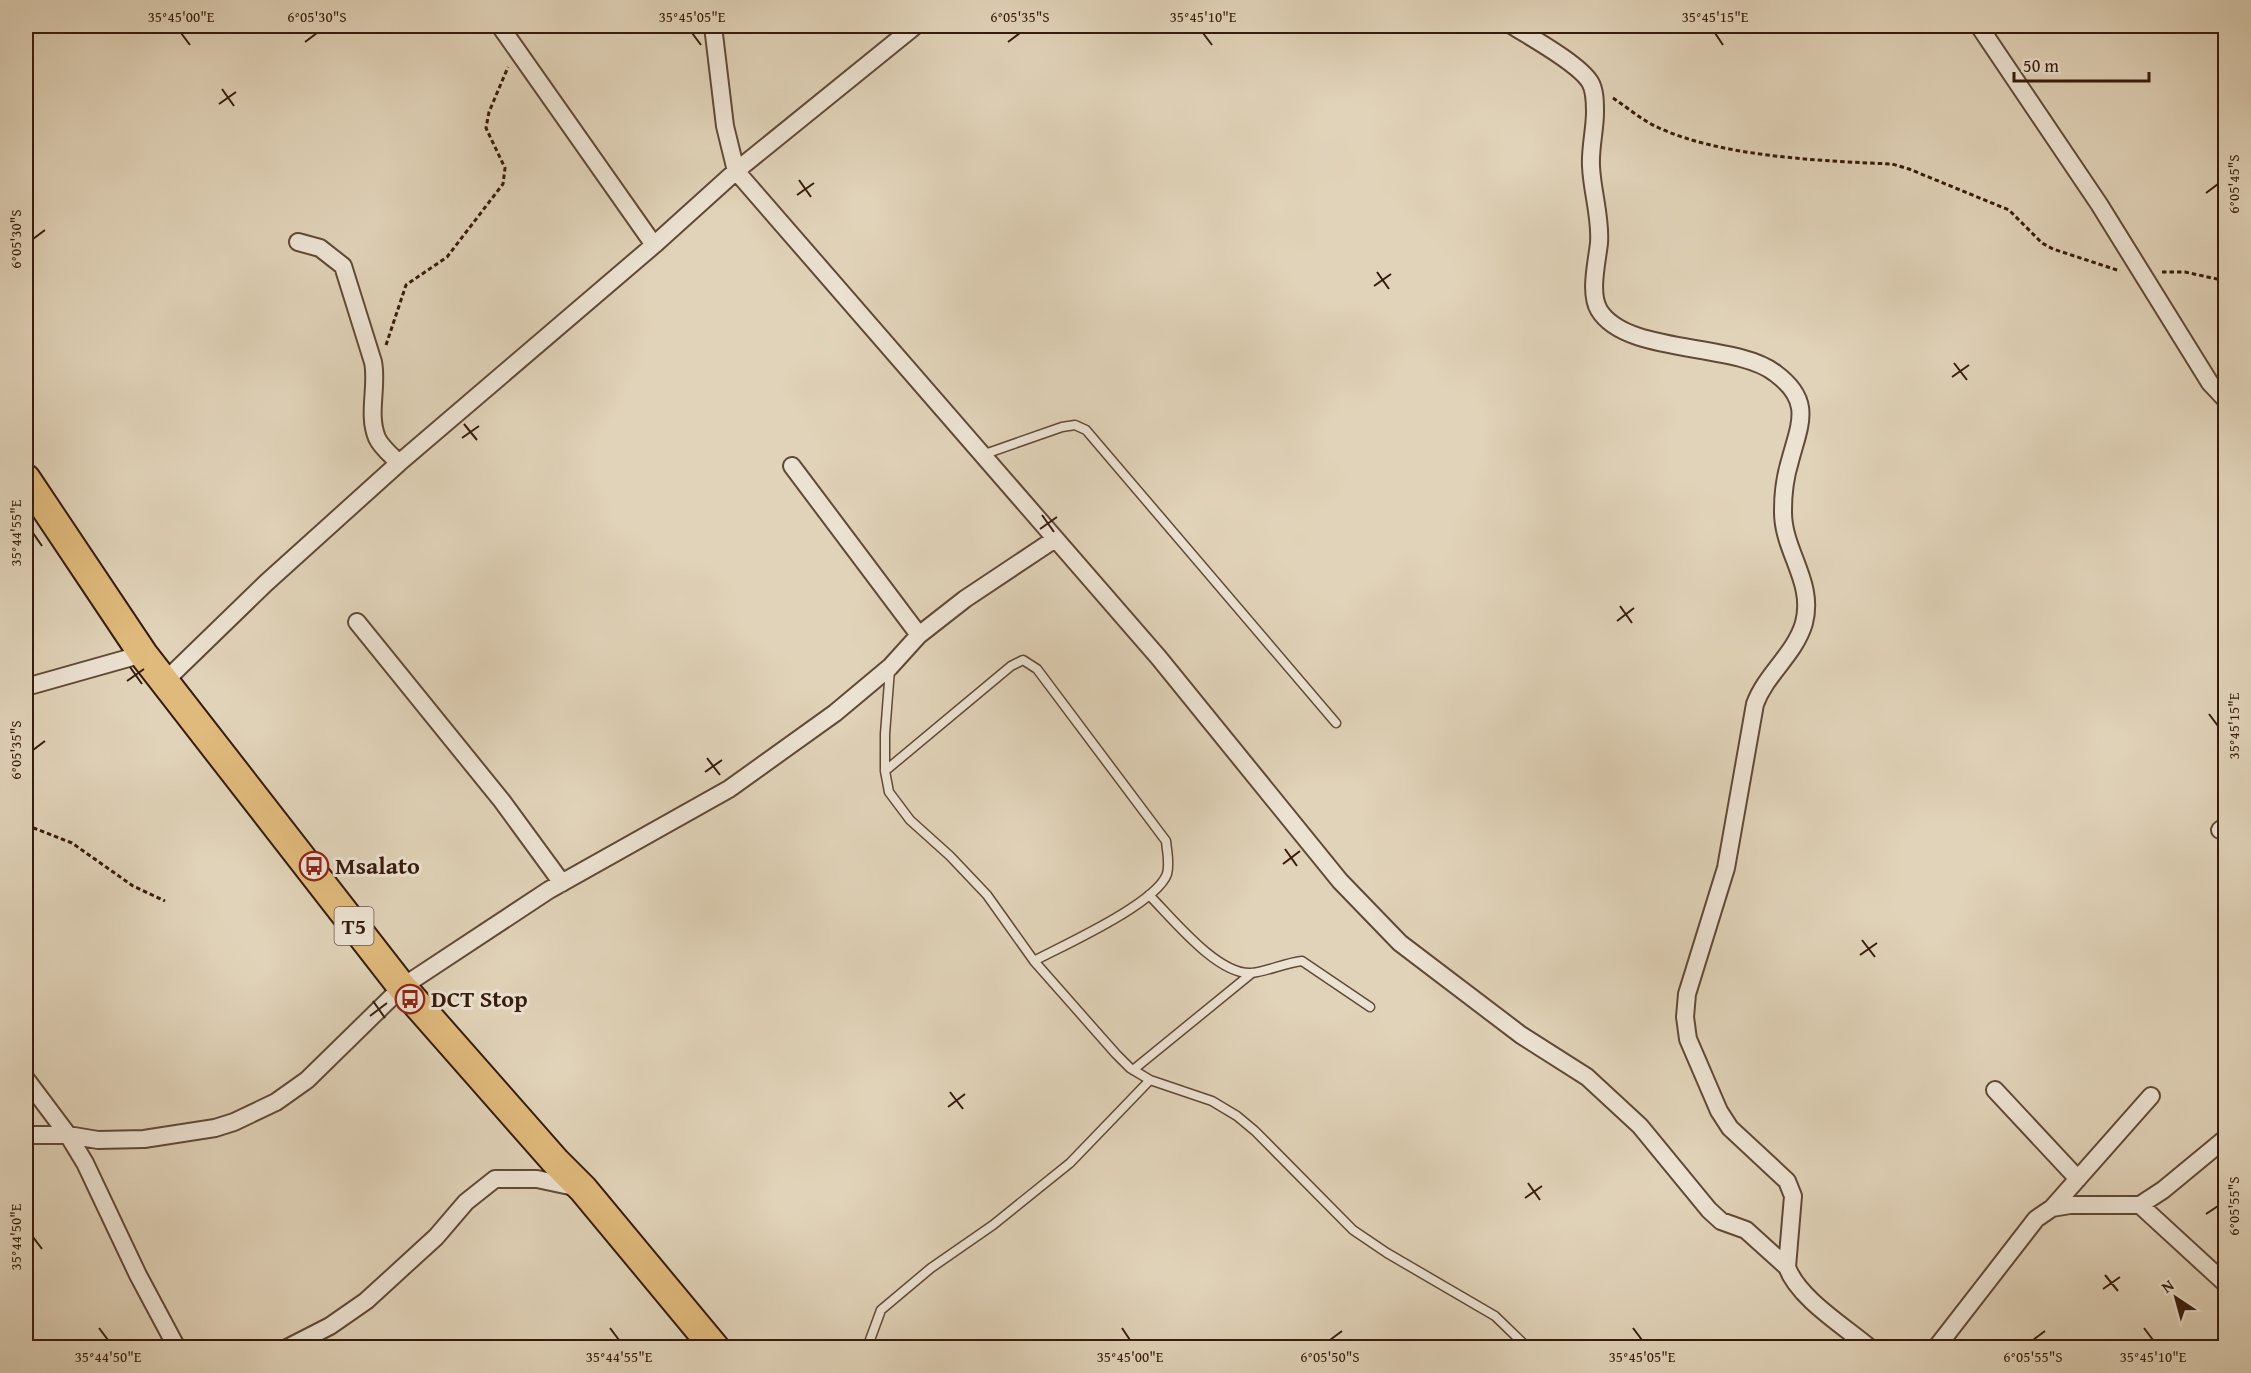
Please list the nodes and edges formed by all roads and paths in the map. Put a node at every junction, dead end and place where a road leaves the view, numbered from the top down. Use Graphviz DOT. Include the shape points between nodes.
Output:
graph roads {
  1 [pos="500,26"];
  2 [pos="713,26"];
  3 [pos="915,26"];
  4 [pos="1513,26"];
  5 [pos="1979,26"];
  6 [pos="514,45"];
  7 [pos="1591,84"];
  8 [pos="736,171"];
  9 [pos="297,242"];
  10 [pos="654,245"];
  11 [pos="2144,273"];
  12 [pos="2226,281"];
  13 [pos="376,375"];
  14 [pos="2226,400"];
  15 [pos="982,455"];
  16 [pos="399,463"];
  17 [pos="792,466"];
  18 [pos="26,479"];
  19 [pos="1055,538"];
  20 [pos="357,622"];
  21 [pos="920,635"];
  22 [pos="143,654"];
  23 [pos="891,667"];
  24 [pos="165,681"];
  25 [pos="26,687"];
  26 [pos="1336,723"];
  27 [pos="885,771"];
  28 [pos="26,825"];
  29 [pos="562,882"];
  30 [pos="1149,895"];
  31 [pos="165,901"];
  32 [pos="1034,961"];
  33 [pos="1252,973"];
  34 [pos="402,987"];
  35 [pos="1370,1007"];
  36 [pos="1133,1070"];
  37 [pos="26,1079"];
  38 [pos="1150,1080"];
  39 [pos="1995,1090"];
  40 [pos="2151,1096"];
  41 [pos="26,1135"];
  42 [pos="68,1135"];
  43 [pos="2226,1138"];
  44 [pos="2078,1179"];
  45 [pos="583,1189"];
  46 [pos="2140,1205"];
  47 [pos="2052,1208"];
  48 [pos="1787,1267"];
  49 [pos="2226,1284"];
  50 [pos="177,1347"];
  51 [pos="286,1347"];
  52 [pos="715,1347"];
  53 [pos="867,1347"];
  54 [pos="1528,1347"];
  55 [pos="1870,1347"];
  56 [pos="1936,1347"];
  1 -- 6 [label="street"];
  2 -- 8 [label="street" via="725,126"];
  3 -- 8 [label="street"];
  4 -- 7 [label="street" via="1576,68"];
  5 -- 11 [label="street"];
  6 -- 10 [label="street"];
  6 -- 13 [label="path" via="486,128 505,168 503,184 447,257 406,285"];
  7 -- 11 [label="path" via="1658,128 1688,139 1760,153 1892,164 1909,169 2009,210 2042,243 2054,249 2107,269"];
  7 -- 48 [label="street" via="1599,309 1608,320 1632,334 1749,361 1775,372 1802,406 1803,421 1785,483 1783,527 1804,580 1806,610 1799,636 1761,688 1755,704 1726,868 1687,994 1685,1017 1688,1039 1719,1111 1730,1128 1788,1182 1793,1196"];
  8 -- 10 [label="street"];
  8 -- 15 [label="street"];
  9 -- 13 [label="street" via="320,248 343,266"];
  10 -- 16 [label="street"];
  11 -- 12 [label="path" via="2185,272"];
  11 -- 14 [label="street" via="2210,383"];
  13 -- 16 [label="street" via="373,415 377,438"];
  15 -- 19 [label="street"];
  15 -- 26 [label="lane" via="1062,427 1076,425 1086,430"];
  16 -- 24 [label="street"];
  17 -- 21 [label="street"];
  18 -- 22 [label="highway, T5"];
  19 -- 21 [label="street"];
  19 -- 48 [label="street" via="1160,658 1340,881 1400,943 1521,1035 1587,1077 1640,1126 1709,1210 1722,1221 1746,1230"];
  20 -- 29 [label="street" via="502,801"];
  21 -- 23 [label="street"];
  22 -- 24 [label="highway, T5"];
  22 -- 25 [label="street"];
  23 -- 27 [label="lane"];
  23 -- 29 [label="street" via="835,713 729,789"];
  24 -- 34 [label="highway, T5"];
  27 -- 30 [label="lane" via="990,681 1023,660 1037,669 1166,842 1166,877"];
  27 -- 32 [label="lane" via="889,792 898,806 987,895"];
  28 -- 31 [label="path" via="72,843 133,886"];
  29 -- 34 [label="street"];
  30 -- 32 [label="lane" via="1123,914"];
  30 -- 33 [label="lane" via="1220,963 1237,972"];
  32 -- 36 [label="lane"];
  33 -- 35 [label="lane" via="1302,961"];
  33 -- 36 [label="lane"];
  34 -- 42 [label="street" via="307,1080 276,1102 234,1122 144,1139 98,1140"];
  34 -- 45 [label="highway, T5"];
  36 -- 38 [label="lane"];
  37 -- 42 [label="street"];
  38 -- 53 [label="lane" via="1071,1163 931,1268 882,1310"];
  38 -- 54 [label="lane" via="1212,1101 1237,1116 1353,1230 1495,1316"];
  39 -- 44 [label="street"];
  40 -- 44 [label="street"];
  41 -- 42 [label="street"];
  42 -- 50 [label="street"];
  43 -- 46 [label="street"];
  44 -- 47 [label="street"];
  45 -- 51 [label="street" via="537,1179 495,1179 472,1196 436,1237 366,1300 330,1326"];
  45 -- 52 [label="highway, T5"];
  46 -- 47 [label="street" via="2070,1204"];
  46 -- 49 [label="street"];
  47 -- 56 [label="street" via="2022,1235"];
  48 -- 55 [label="street" via="1805,1294"];
}
